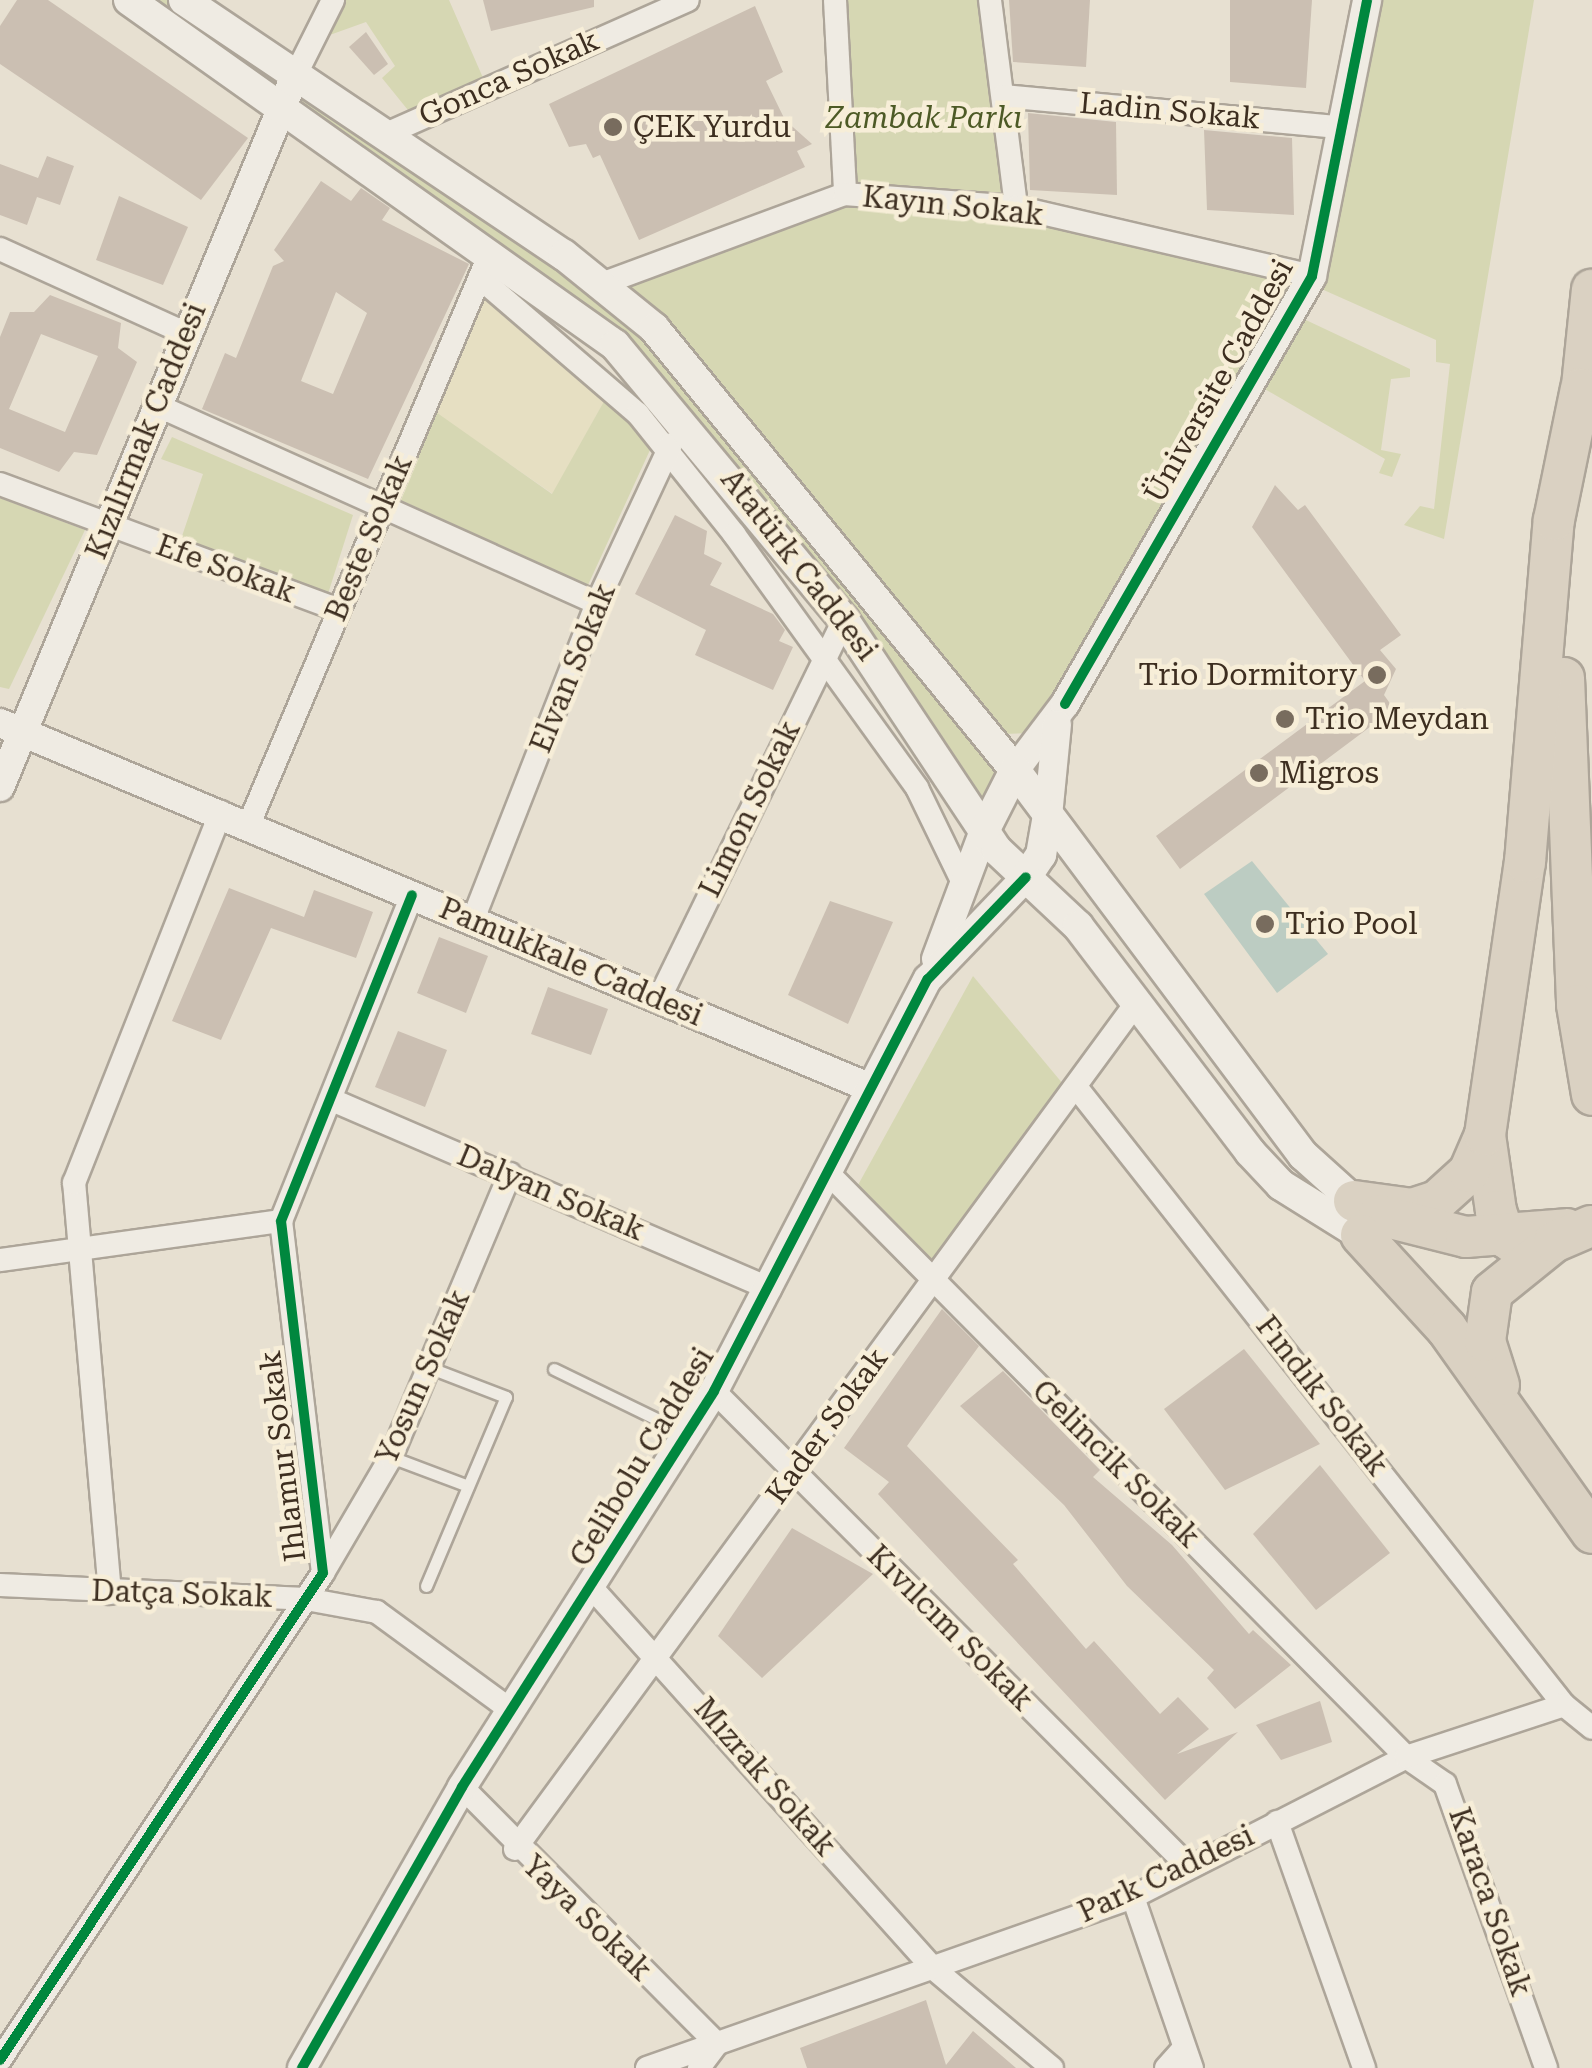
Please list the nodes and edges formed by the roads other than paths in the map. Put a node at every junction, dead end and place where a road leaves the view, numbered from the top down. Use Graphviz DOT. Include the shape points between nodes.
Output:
graph roads {
  1 [pos="129,0"];
  2 [pos="184,0"];
  3 [pos="333,0"];
  4 [pos="688,0"];
  5 [pos="835,0"];
  6 [pos="990,0"];
  7 [pos="1367,0"];
  8 [pos="295,76"];
  9 [pos="1004,96"];
  10 [pos="281,104"];
  11 [pos="1336,127"];
  12 [pos="386,134"];
  13 [pos="846,194"];
  14 [pos="1016,207"];
  15 [pos="0,249"];
  16 [pos="485,266"];
  17 [pos="1312,276"];
  18 [pos="604,283"];
  19 [pos="1592,290"];
  20 [pos="185,333"];
  21 [pos="1581,389"];
  22 [pos="154,404"];
  23 [pos="683,418"];
  24 [pos="666,456"];
  25 [pos="0,484"];
  26 [pos="383,507"];
  27 [pos="108,526"];
  28 [pos="597,604"];
  29 [pos="339,610"];
  30 [pos="844,620"];
  31 [pos="822,658"];
  32 [pos="1065,704"];
  33 [pos="12,726"];
  34 [pos="1015,770"];
  35 [pos="0,787"];
  36 [pos="221,812"];
  37 [pos="1048,816"];
  38 [pos="249,824"];
  39 [pos="983,833"];
  40 [pos="1026,877"];
  41 [pos="964,885"];
  42 [pos="412,895"];
  43 [pos="472,922"];
  44 [pos="928,979"];
  45 [pos="660,999"];
  46 [pos="1137,1002"];
  47 [pos="866,1086"];
  48 [pos="1077,1088"];
  49 [pos="1592,1096"];
  50 [pos="332,1100"];
  51 [pos="1485,1136"];
  52 [pos="826,1172"];
  53 [pos="510,1174"];
  54 [pos="1358,1218"];
  55 [pos="281,1221"];
  56 [pos="1591,1226"];
  57 [pos="1592,1239"];
  58 [pos="1521,1245"];
  59 [pos="76,1249"];
  60 [pos="0,1260"];
  61 [pos="934,1281"];
  62 [pos="770,1289"];
  63 [pos="428,1367"];
  64 [pos="554,1369"];
  65 [pos="714,1391"];
  66 [pos="1515,1419"];
  67 [pos="688,1434"];
  68 [pos="391,1456"];
  69 [pos="794,1471"];
  70 [pos="468,1486"];
  71 [pos="1592,1532"];
  72 [pos="323,1572"];
  73 [pos="0,1585"];
  74 [pos="426,1586"];
  75 [pos="592,1588"];
  76 [pos="110,1593"];
  77 [pos="306,1599"];
  78 [pos="659,1657"];
  79 [pos="1564,1705"];
  80 [pos="511,1710"];
  81 [pos="1592,1728"];
  82 [pos="1406,1756"];
  83 [pos="462,1788"];
  84 [pos="1276,1822"];
  85 [pos="515,1849"];
  86 [pos="1186,1864"];
  87 [pos="1133,1896"];
  88 [pos="934,1970"];
  89 [pos="716,2044"];
  90 [pos="1188,2058"];
  91 [pos="0,2062"];
  92 [pos="18,2068"];
  93 [pos="302,2068"];
  94 [pos="647,2068"];
  95 [pos="699,2068"];
  96 [pos="1052,2068"];
  97 [pos="1166,2068"];
  98 [pos="1364,2068"];
  99 [pos="1546,2068"];
  1 -- 10 [label="main road, Atatürk Caddesi"];
  2 -- 8 [label="main road, Atatürk Caddesi"];
  3 -- 8 [label="street"];
  4 -- 12 [label="street, Gonca Sokak"];
  5 -- 13 [label="street"];
  6 -- 9 [label="street"];
  7 -- 11 [label="street, Üniversite Caddesi"];
  8 -- 10 [label="street, Kızılırmak Caddesi"];
  8 -- 12 [label="main road, Atatürk Caddesi"];
  9 -- 11 [label="street, Ladin Sokak"];
  9 -- 14 [label="street"];
  10 -- 16 [label="main road, Atatürk Caddesi"];
  10 -- 20 [label="street, Kızılırmak Caddesi"];
  11 -- 17 [label="street, Üniversite Caddesi"];
  12 -- 18 [label="main road, Atatürk Caddesi"];
  13 -- 14 [label="street, Kayın Sokak"];
  13 -- 18 [label="street, Kayın Sokak"];
  14 -- 17 [label="street, Kayın Sokak"];
  15 -- 20 [label="street"];
  16 -- 23 [label="main road, Atatürk Caddesi" via="615,345"];
  16 -- 24 [label="street" via="638,414"];
  16 -- 26 [label="street, Beste Sokak"];
  17 -- 32 [label="street, Üniversite Caddesi"];
  18 -- 34 [label="main road, Atatürk Caddesi" via="726,409"];
  19 -- 21 [label="highway"];
  20 -- 22 [label="street, Kızılırmak Caddesi"];
  21 -- 49 [label="highway" via="1564,756 1577,1005"];
  21 -- 51 [label="highway" via="1554,520 1525,862"];
  22 -- 26 [label="street"];
  22 -- 27 [label="street, Kızılırmak Caddesi"];
  23 -- 24 [label="street, Elvan Sokak"];
  23 -- 30 [label="main road, Atatürk Caddesi"];
  24 -- 28 [label="street, Elvan Sokak"];
  24 -- 31 [label="street" via="734,534"];
  25 -- 27 [label="street, Efe Sokak"];
  26 -- 28 [label="street"];
  26 -- 29 [label="street, Beste Sokak"];
  27 -- 29 [label="street, Efe Sokak"];
  27 -- 33 [label="street, Kızılırmak Caddesi"];
  28 -- 43 [label="street, Elvan Sokak"];
  29 -- 38 [label="street, Beste Sokak"];
  30 -- 31 [label="street, Limon Sokak"];
  30 -- 39 [label="main road, Atatürk Caddesi" via="912,713"];
  31 -- 41 [label="street" via="916,788"];
  31 -- 45 [label="street, Limon Sokak"];
  32 -- 34 [label="street"];
  32 -- 37 [label="street" via="1049,749"];
  33 -- 35 [label="street, Kızılırmak Caddesi"];
  33 -- 36 [label="street, Pamukkale Caddesi"];
  34 -- 37 [label="main road, Atatürk Caddesi"];
  34 -- 39 [label="main road"];
  36 -- 38 [label="street, Pamukkale Caddesi"];
  36 -- 59 [label="street" via="74,1182"];
  37 -- 40 [label="main road" via="1041,855"];
  37 -- 54 [label="main road, Atatürk Caddesi" via="1302,1156"];
  38 -- 42 [label="street, Pamukkale Caddesi"];
  39 -- 40 [label="main road, Atatürk Caddesi"];
  39 -- 41 [label="street"];
  40 -- 44 [label="street, Gelibolu Caddesi"];
  40 -- 46 [label="main road, Atatürk Caddesi" via="1078,926"];
  41 -- 44 [label="street"];
  42 -- 43 [label="street, Pamukkale Caddesi"];
  42 -- 50 [label="street, Ihlamur Sokak"];
  43 -- 45 [label="street, Pamukkale Caddesi"];
  44 -- 47 [label="street, Gelibolu Caddesi"];
  45 -- 47 [label="street, Pamukkale Caddesi"];
  46 -- 48 [label="street, Kader Sokak"];
  46 -- 54 [label="main road, Atatürk Caddesi" via="1250,1152 1282,1184"];
  47 -- 52 [label="street, Gelibolu Caddesi"];
  48 -- 61 [label="street, Kader Sokak"];
  48 -- 79 [label="street, Fındık Sokak"];
  50 -- 53 [label="street, Dalyan Sokak"];
  50 -- 55 [label="street, Ihlamur Sokak"];
  51 -- 54 [label="highway" via="1469,1172 1437,1201"];
  51 -- 58 [label="highway"];
  52 -- 61 [label="street, Gelincik Sokak"];
  52 -- 62 [label="street, Gelibolu Caddesi"];
  53 -- 62 [label="street, Dalyan Sokak"];
  53 -- 63 [label="street, Yosun Sokak"];
  54 -- 58 [label="highway" via="1448,1262"];
  54 -- 66 [label="highway"];
  55 -- 59 [label="street"];
  55 -- 72 [label="street, Ihlamur Sokak"];
  56 -- 58 [label="highway"];
  57 -- 58 [label="highway"];
  58 -- 66 [label="highway" via="1492,1292 1485,1340"];
  59 -- 60 [label="street"];
  59 -- 76 [label="street"];
  61 -- 69 [label="street, Kader Sokak"];
  61 -- 82 [label="street, Gelincik Sokak"];
  62 -- 65 [label="street, Gelibolu Caddesi"];
  63 -- 68 [label="street, Yosun Sokak"];
  63 -- 70 [label="lane" via="506,1397"];
  64 -- 67 [label="lane"];
  65 -- 67 [label="street, Gelibolu Caddesi"];
  65 -- 69 [label="street, Kıvılcım Sokak"];
  66 -- 71 [label="highway"];
  67 -- 75 [label="street, Gelibolu Caddesi"];
  68 -- 70 [label="lane"];
  68 -- 72 [label="street, Yosun Sokak"];
  69 -- 78 [label="street, Kader Sokak"];
  69 -- 86 [label="street, Kıvılcım Sokak"];
  70 -- 74 [label="lane"];
  72 -- 77 [label="street, Ihlamur Sokak"];
  73 -- 76 [label="street, Datça Sokak"];
  75 -- 78 [label="street, Mızrak Sokak"];
  75 -- 80 [label="street, Gelibolu Caddesi"];
  76 -- 77 [label="street, Datça Sokak"];
  77 -- 80 [label="street, Datça Sokak" via="377,1612"];
  77 -- 91 [label="street, Ihlamur Sokak"];
  78 -- 85 [label="street, Kader Sokak"];
  78 -- 88 [label="street, Mızrak Sokak"];
  79 -- 81 [label="street, Fındık Sokak"];
  79 -- 82 [label="street, Park Caddesi"];
  80 -- 83 [label="street, Gelibolu Caddesi"];
  82 -- 84 [label="street, Park Caddesi"];
  82 -- 99 [label="street, Karaca Sokak" via="1454,1796"];
  83 -- 85 [label="street, Yaya Sokak"];
  83 -- 93 [label="street, Gelibolu Caddesi"];
  84 -- 86 [label="street, Park Caddesi"];
  84 -- 98 [label="street"];
  85 -- 89 [label="street, Yaya Sokak"];
  86 -- 87 [label="street, Park Caddesi"];
  87 -- 88 [label="street, Park Caddesi"];
  87 -- 90 [label="street"];
  88 -- 89 [label="street, Park Caddesi"];
  88 -- 96 [label="street, Mızrak Sokak"];
  89 -- 94 [label="street, Park Caddesi"];
  89 -- 95 [label="street"];
  90 -- 97 [label="street"];
  91 -- 92 [label="street"];
}
